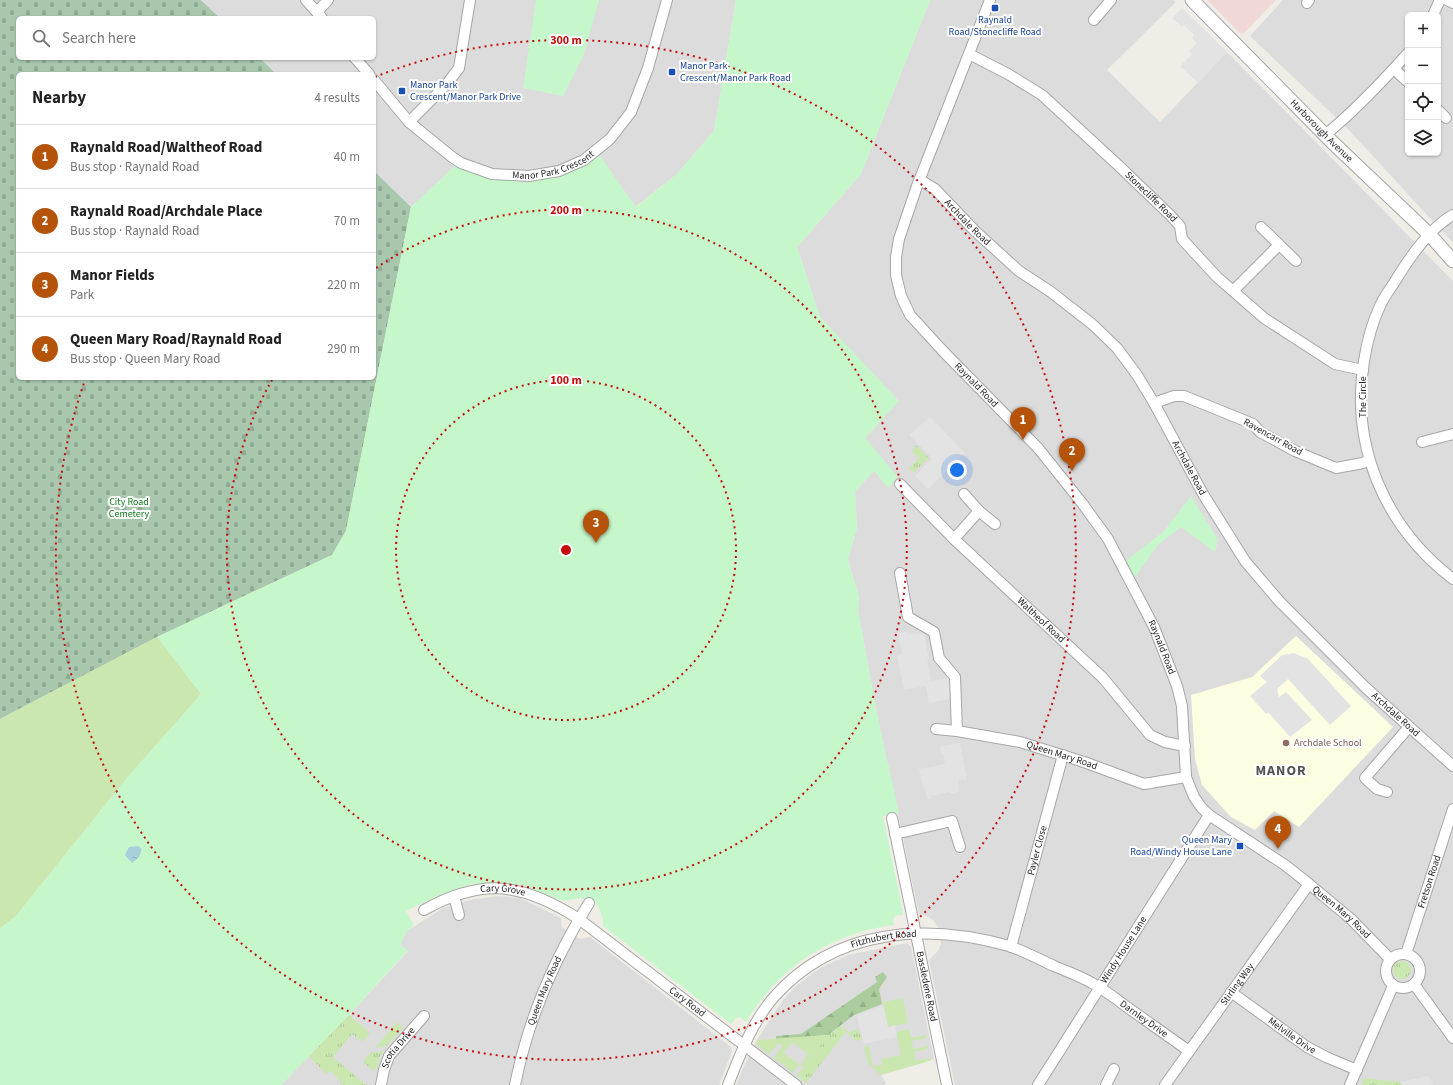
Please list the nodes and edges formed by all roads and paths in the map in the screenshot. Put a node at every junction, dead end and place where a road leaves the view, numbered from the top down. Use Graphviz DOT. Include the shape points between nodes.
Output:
graph roads {
  1 [pos="306,0"];
  2 [pos="328,0"];
  3 [pos="470,0"];
  4 [pos="666,0"];
  5 [pos="990,0"];
  6 [pos="1110,0"];
  7 [pos="1192,0"];
  8 [pos="1440,0"];
  9 [pos="1447,0"];
  10 [pos="1453,3"];
  11 [pos="1434,12"];
  12 [pos="319,15"];
  13 [pos="1094,20"];
  14 [pos="970,54"];
  15 [pos="1405,56"];
  16 [pos="357,60"];
  17 [pos="1394,69"];
  18 [pos="367,72"];
  19 [pos="1405,79"];
  20 [pos="376,82"];
  21 [pos="409,122"];
  22 [pos="1325,135"];
  23 [pos="920,180"];
  24 [pos="1453,215"];
  25 [pos="1261,227"];
  26 [pos="1430,235"];
  27 [pos="1279,245"];
  28 [pos="1296,261"];
  29 [pos="1453,261"];
  30 [pos="1233,291"];
  31 [pos="1363,370"];
  32 [pos="1154,403"];
  33 [pos="1453,434"];
  34 [pos="1422,442"];
  35 [pos="1369,460"];
  36 [pos="900,484"];
  37 [pos="964,494"];
  38 [pos="979,510"];
  39 [pos="995,524"];
  40 [pos="954,540"];
  41 [pos="900,573"];
  42 [pos="1453,579"];
  43 [pos="1409,727"];
  44 [pos="936,729"];
  45 [pos="957,731"];
  46 [pos="1185,746"];
  47 [pos="1063,755"];
  48 [pos="1453,766"];
  49 [pos="1186,776"];
  50 [pos="1387,792"];
  51 [pos="1453,809"];
  52 [pos="1209,815"];
  53 [pos="892,818"];
  54 [pos="895,834"];
  55 [pos="960,847"];
  56 [pos="1309,884"];
  57 [pos="454,896"];
  58 [pos="589,903"];
  59 [pos="424,910"];
  60 [pos="459,916"];
  61 [pos="579,919"];
  62 [pos="916,933"];
  63 [pos="1011,947"];
  64 [pos="1406,954"];
  65 [pos="1390,959"];
  66 [pos="1414,984"];
  67 [pos="1393,986"];
  68 [pos="1099,988"];
  69 [pos="1231,992"];
  70 [pos="424,1016"];
  71 [pos="1453,1038"];
  72 [pos="744,1045"];
  73 [pos="1189,1051"];
  74 [pos="1114,1069"];
  75 [pos="1357,1070"];
  76 [pos="382,1085"];
  77 [pos="515,1085"];
  78 [pos="728,1085"];
  79 [pos="796,1085"];
  80 [pos="947,1085"];
  81 [pos="1038,1085"];
  82 [pos="1106,1085"];
  83 [pos="1165,1085"];
  84 [pos="1350,1085"];
  1 -- 12 [label="street"];
  2 -- 12 [label="street"];
  3 -- 21 [label="street" via="459,68 446,85"];
  4 -- 21 [label="street, Manor Park Crescent" via="648,68 630,112 610,138 584,160 559,171 529,176 492,174 461,163"];
  5 -- 14 [label="street, Raynald Road"];
  6 -- 13 [label="street"];
  7 -- 22 [label="street, Harborough Avenue"];
  8 -- 11 [label="street"];
  9 -- 10 [label="street"];
  14 -- 23 [label="street, Raynald Road"];
  14 -- 30 [label="street, Stonecliffe Road" via="1042,95 1180,226 1182,239 1217,278"];
  15 -- 17 [label="street"];
  16 -- 18 [label="street"];
  17 -- 19 [label="street"];
  17 -- 22 [label="street"];
  20 -- 21 [label="street, Manor Park Crescent"];
  22 -- 26 [label="street, Harborough Avenue"];
  23 -- 32 [label="street, Archdale Road" via="935,189 975,231 1019,271 1051,292 1118,348"];
  23 -- 46 [label="street, Raynald Road" via="899,239 896,257 896,275 910,315 1038,448 1108,540 1154,627 1177,686 1182,706"];
  24 -- 26 [label="street, The Circle" via="1437,226"];
  25 -- 27 [label="street"];
  26 -- 29 [label="street, Harborough Avenue"];
  26 -- 31 [label="street, The Circle" via="1409,260 1380,306 1368,341"];
  27 -- 28 [label="street"];
  27 -- 30 [label="street"];
  30 -- 31 [label="street, Stonecliffe Road" via="1264,318 1335,364"];
  31 -- 35 [label="street, The Circle" via="1361,408"];
  32 -- 35 [label="street, Ravencarr Road" via="1174,396 1184,396 1253,424 1260,432 1295,451 1336,468"];
  32 -- 43 [label="street, Archdale Road" via="1203,494 1246,561 1279,601"];
  33 -- 34 [label="street"];
  35 -- 42 [label="street, The Circle" via="1395,517 1427,556"];
  36 -- 40 [label="street, Waltheof Road"];
  37 -- 38 [label="street"];
  38 -- 39 [label="street"];
  38 -- 40 [label="street"];
  40 -- 46 [label="street, Waltheof Road" via="1103,678 1150,735 1164,742"];
  41 -- 45 [label="street" via="908,617 934,632 939,658 955,677"];
  43 -- 48 [label="street, Archdale Road"];
  43 -- 50 [label="street" via="1365,778 1377,789"];
  44 -- 45 [label="street, Queen Mary Road"];
  45 -- 47 [label="street, Queen Mary Road" via="1020,742"];
  46 -- 49 [label="street, Raynald Road"];
  47 -- 49 [label="street, Queen Mary Road" via="1144,784"];
  47 -- 63 [label="street, Payler Close"];
  49 -- 52 [label="street, Raynald Road" via="1194,797"];
  51 -- 64 [label="street, Fretson Road"];
  52 -- 56 [label="street, Queen Mary Road" via="1285,865"];
  52 -- 68 [label="street, Windy House Lane"];
  53 -- 54 [label="street, Bassledene Road"];
  54 -- 55 [label="street" via="952,821"];
  54 -- 62 [label="street, Bassledene Road"];
  56 -- 65 [label="street, Queen Mary Road" via="1351,919"];
  56 -- 69 [label="street, Stirling Way"];
  57 -- 59 [label="street, Cary Grove"];
  57 -- 60 [label="street"];
  57 -- 61 [label="street, Cary Grove" via="485,888 506,889 532,894"];
  58 -- 61 [label="street, Queen Mary Road"];
  61 -- 72 [label="street, Cary Road"];
  61 -- 77 [label="street, Queen Mary Road" via="551,972 525,1042"];
  62 -- 63 [label="street, Fitzhubert Road" via="975,938"];
  62 -- 72 [label="street, Fitzhubert Road" via="855,943 810,965 774,997"];
  62 -- 80 [label="street, Bassledene Road"];
  63 -- 68 [label="street, Fitzhubert Road"];
  64 -- 65 [label="street"];
  64 -- 66 [label="street" via="1419,965 1419,977"];
  65 -- 67 [label="street" via="1385,973"];
  66 -- 67 [label="street" via="1406,988"];
  66 -- 71 [label="street"];
  67 -- 75 [label="street"];
  68 -- 73 [label="street, Darnley Drive"];
  68 -- 81 [label="street, Windy House Lane"];
  69 -- 73 [label="street, Stirling Way"];
  69 -- 75 [label="street, Melville Drive" via="1307,1047"];
  70 -- 76 [label="street, Scotia Drive" via="389,1056"];
  72 -- 78 [label="street, Fitzhubert Road"];
  72 -- 79 [label="street, Cary Road"];
  73 -- 83 [label="street, Stirling Way"];
  74 -- 82 [label="street"];
  75 -- 84 [label="street"];
}
